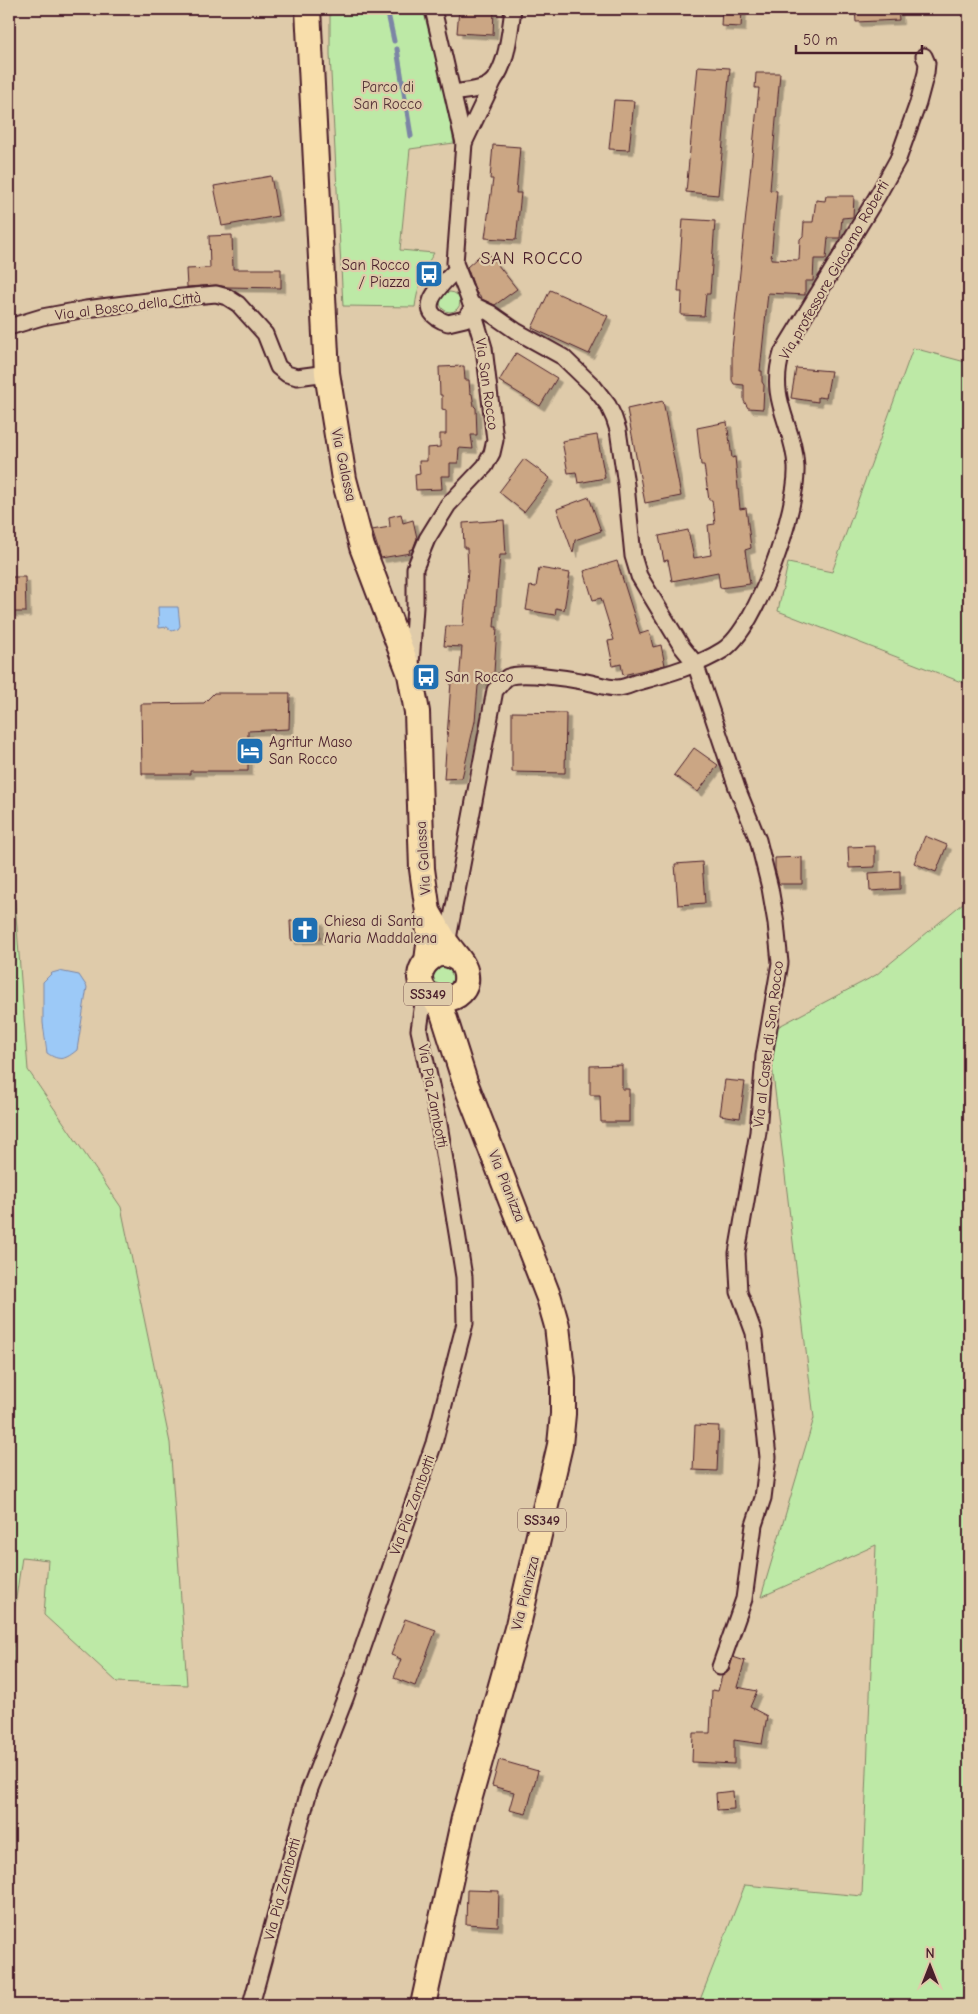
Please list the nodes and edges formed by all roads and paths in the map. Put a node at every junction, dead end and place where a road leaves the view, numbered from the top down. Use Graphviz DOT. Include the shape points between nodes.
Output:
graph roads {
  1 [pos="308,9"];
  2 [pos="433,9"];
  3 [pos="513,9"];
  4 [pos="924,56"];
  5 [pos="494,80"];
  6 [pos="453,93"];
  7 [pos="464,143"];
  8 [pos="457,269"];
  9 [pos="472,307"];
  10 [pos="9,327"];
  11 [pos="327,373"];
  12 [pos="695,663"];
  13 [pos="410,674"];
  14 [pos="455,896"];
  15 [pos="427,909"];
  16 [pos="453,952"];
  17 [pos="426,961"];
  18 [pos="460,993"];
  19 [pos="430,995"];
  20 [pos="453,1041"];
  21 [pos="720,1667"];
  22 [pos="251,2005"];
  23 [pos="423,2005"];
  1 -- 11 [label="main road, Via Galassa"];
  2 -- 6 [label="street, Via San Rocco"];
  3 -- 5 [label="street" via="506,51"];
  4 -- 12 [label="street, Via professore Giacomo Roberti" via="926,73 898,159 778,364 777,388 794,452 796,479 764,593 738,637 724,649"];
  5 -- 6 [label="street" via="485,87"];
  5 -- 7 [label="street"];
  6 -- 7 [label="street, Via San Rocco"];
  7 -- 8 [label="street, Via San Rocco" via="454,255"];
  8 -- 9 [label="street, Via San Rocco"];
  8 -- 9 [label="street, Via San Rocco" via="435,291 432,310 437,318 448,323 465,319"];
  9 -- 12 [label="street, Via al Castel di San Rocco" via="490,313 563,357 608,405 618,430 633,556 639,576"];
  9 -- 13 [label="street, Via San Rocco" via="484,348 495,440 485,466 448,505 427,539 415,568"];
  10 -- 11 [label="street, Via al Bosco della Città" via="86,309 216,294 238,304 266,334 278,367 287,374 297,377"];
  11 -- 13 [label="main road, Via Galassa" via="344,479 362,547"];
  12 -- 14 [label="street, Via professore Giacomo Roberti" via="618,688 561,678 508,677 495,690"];
  12 -- 21 [label="street, Via al Castel di San Rocco" via="758,840 775,914 780,963 764,1056 758,1132 738,1253 739,1292 754,1333 768,1457 744,1599"];
  13 -- 15 [label="main road, Via Galassa" via="417,712 422,869"];
  14 -- 15 [label="street"];
  14 -- 16 [label="street, Via professore Giacomo Roberti"];
  15 -- 16 [label="main road, Via Galassa"];
  15 -- 17 [label="main road, Via Galassa" via="429,945"];
  16 -- 17 [label="main road, SS349" via="438,954"];
  16 -- 18 [label="main road, Via Pianizza / SS349" via="466,973"];
  17 -- 19 [label="main road, Via Pianizza / SS349" via="420,981"];
  18 -- 19 [label="main road, SS349" via="447,1000"];
  18 -- 20 [label="main road, Via Pianizza / SS349"];
  19 -- 20 [label="main road, Via Pianizza / SS349" via="442,1010"];
  19 -- 22 [label="street, Via Pia Zambotti" via="423,1003 419,1030 457,1233 464,1277 466,1323 434,1443 346,1696 308,1792"];
  20 -- 23 [label="main road, Via Pianizza / SS349" via="549,1298 561,1356 563,1414 560,1445 518,1625 464,1818"];
}
